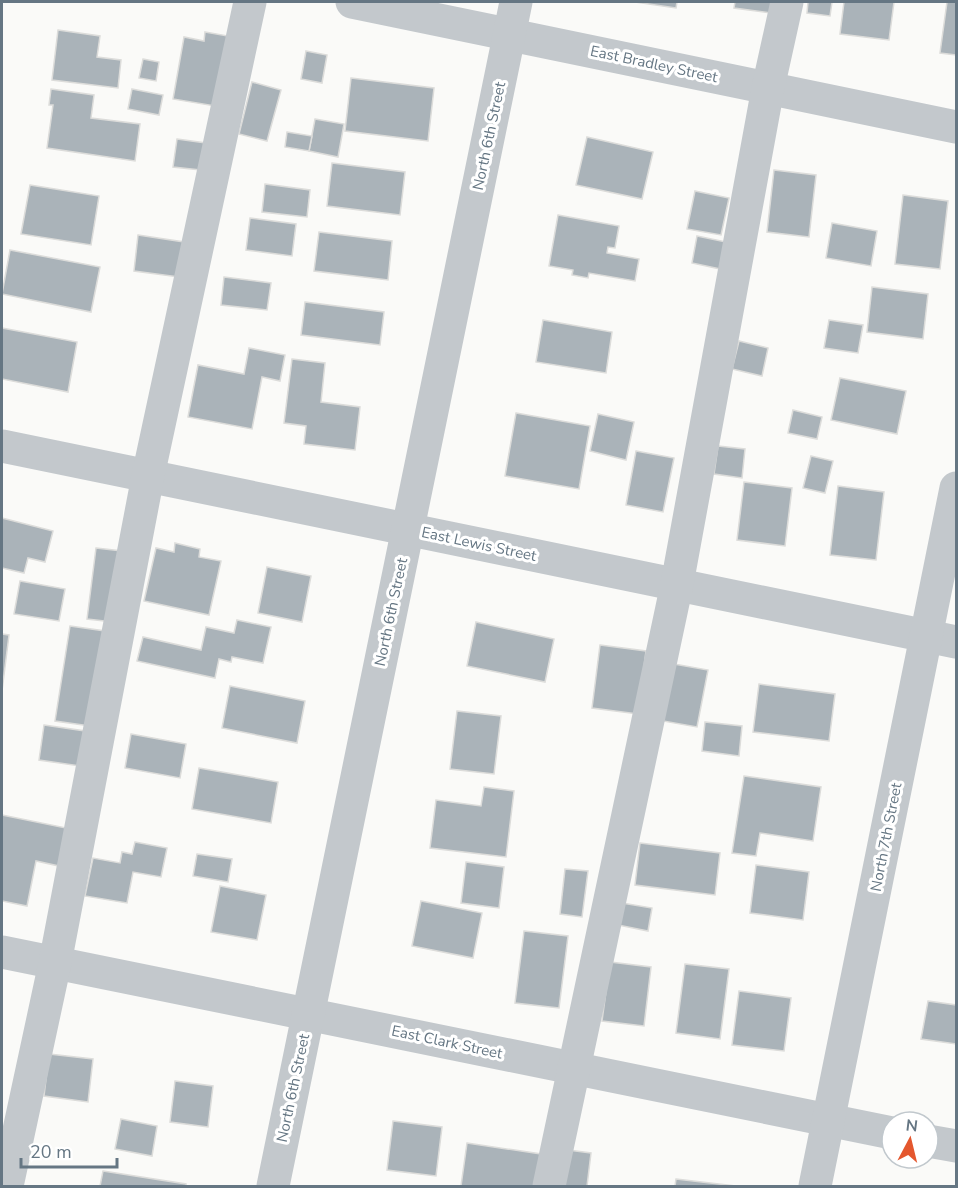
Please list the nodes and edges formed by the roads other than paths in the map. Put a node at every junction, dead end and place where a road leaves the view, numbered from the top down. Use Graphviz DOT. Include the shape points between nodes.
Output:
graph roads {
  1 [pos="250,2"];
  2 [pos="352,2"];
  3 [pos="516,2"];
  4 [pos="787,2"];
  5 [pos="509,34"];
  6 [pos="768,88"];
  7 [pos="957,127"];
  8 [pos="2,446"];
  9 [pos="148,476"];
  10 [pos="957,488"];
  11 [pos="408,529"];
  12 [pos="676,585"];
  13 [pos="942,639"];
  14 [pos="2,952"];
  15 [pos="55,963"];
  16 [pos="308,1014"];
  17 [pos="573,1068"];
  18 [pos="829,1120"];
  19 [pos="880,1131"];
  20 [pos="940,1143"];
  21 [pos="957,1146"];
  22 [pos="7,1186"];
  23 [pos="273,1186"];
  24 [pos="549,1186"];
  25 [pos="815,1186"];
  1 -- 9 [label="street"];
  2 -- 5 [label="street, East Bradley Street"];
  3 -- 5 [label="street, North 6th Street"];
  4 -- 6 [label="street"];
  5 -- 6 [label="street, East Bradley Street"];
  5 -- 11 [label="street, North 6th Street"];
  6 -- 7 [label="street, East Bradley Street"];
  6 -- 12 [label="street"];
  8 -- 9 [label="street, East Lewis Street"];
  9 -- 11 [label="street, East Lewis Street"];
  9 -- 15 [label="street"];
  10 -- 13 [label="street, North 7th Street"];
  11 -- 12 [label="street, East Lewis Street"];
  11 -- 16 [label="street, North 6th Street"];
  12 -- 13 [label="street, East Lewis Street"];
  12 -- 17 [label="street"];
  13 -- 18 [label="street, North 7th Street"];
  14 -- 15 [label="street, East Clark Street"];
  15 -- 16 [label="street, East Clark Street"];
  15 -- 22 [label="street"];
  16 -- 17 [label="street, East Clark Street"];
  16 -- 23 [label="street, North 6th Street"];
  17 -- 18 [label="street, East Clark Street"];
  17 -- 24 [label="street"];
  18 -- 19 [label="street, East Clark Street"];
  18 -- 25 [label="street, North 7th Street"];
  20 -- 21 [label="street"];
}
